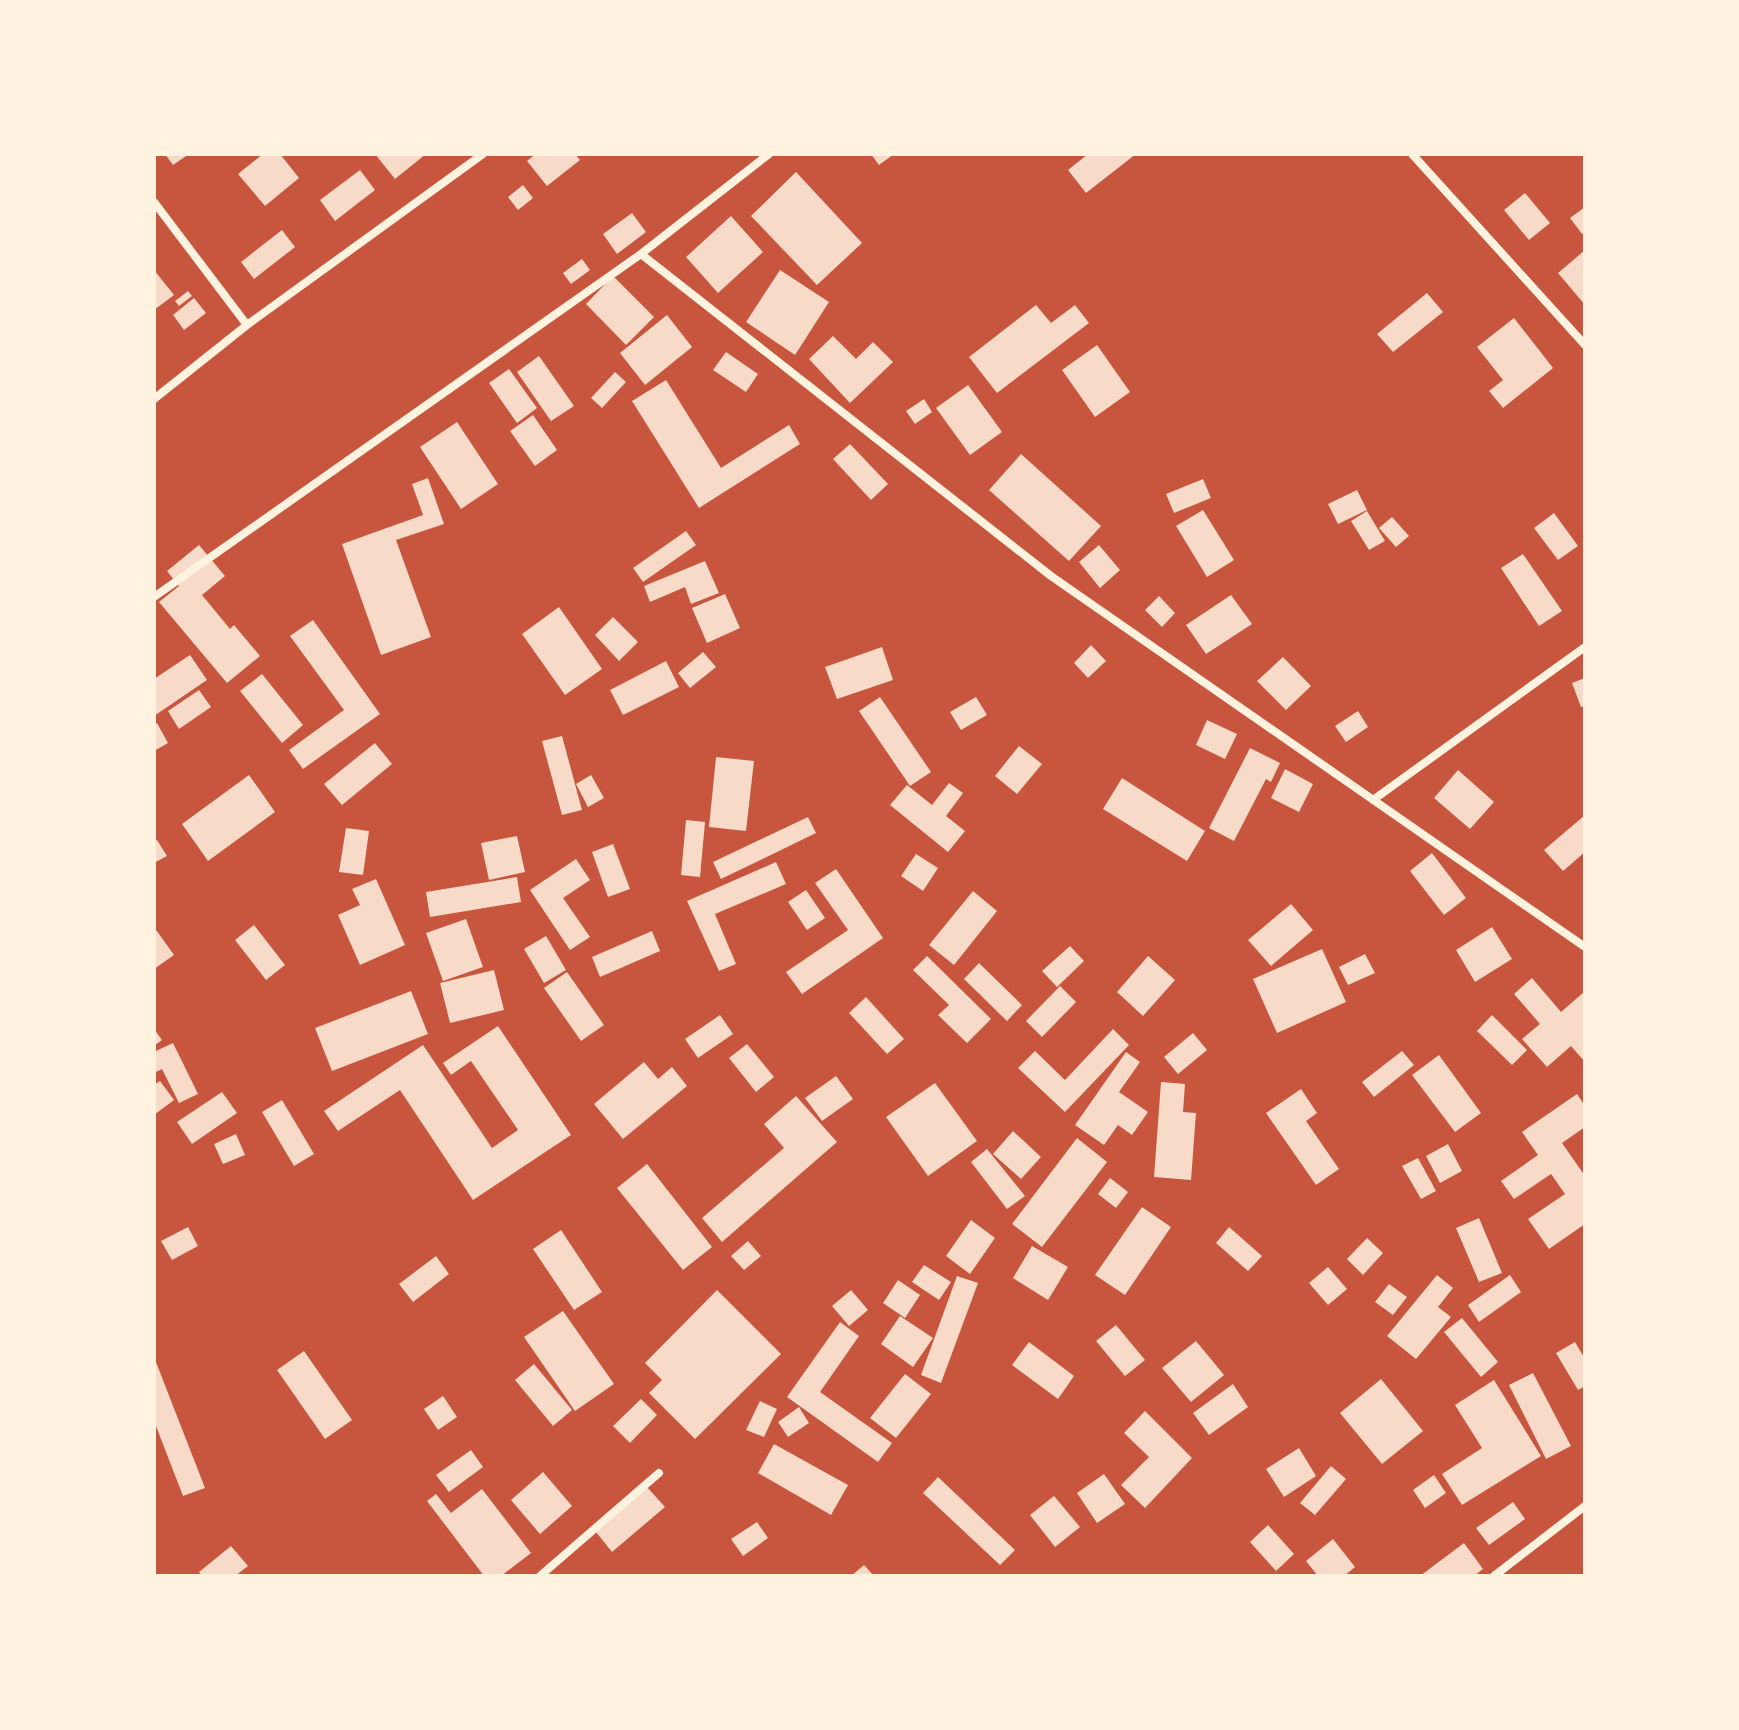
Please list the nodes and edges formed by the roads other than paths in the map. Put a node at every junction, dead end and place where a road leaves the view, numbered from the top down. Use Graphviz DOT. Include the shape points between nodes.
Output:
graph roads {
  1 [pos="483,154"];
  2 [pos="769,154"];
  3 [pos="1412,154"];
  4 [pos="154,202"];
  5 [pos="641,254"];
  6 [pos="247,325"];
  7 [pos="1585,345"];
  8 [pos="154,399"];
  9 [pos="154,597"];
  10 [pos="1585,647"];
  11 [pos="1373,800"];
  12 [pos="1585,947"];
  13 [pos="659,1473"];
  14 [pos="1585,1506"];
  15 [pos="540,1576"];
  16 [pos="1494,1576"];
  1 -- 6 [label="street"];
  2 -- 5 [label="street"];
  3 -- 7 [label="street"];
  4 -- 6 [label="street"];
  5 -- 9 [label="street"];
  5 -- 11 [label="street" via="1051,576"];
  6 -- 8 [label="street"];
  10 -- 11 [label="street"];
  11 -- 12 [label="street"];
  13 -- 15 [label="street"];
  14 -- 16 [label="street"];
}
